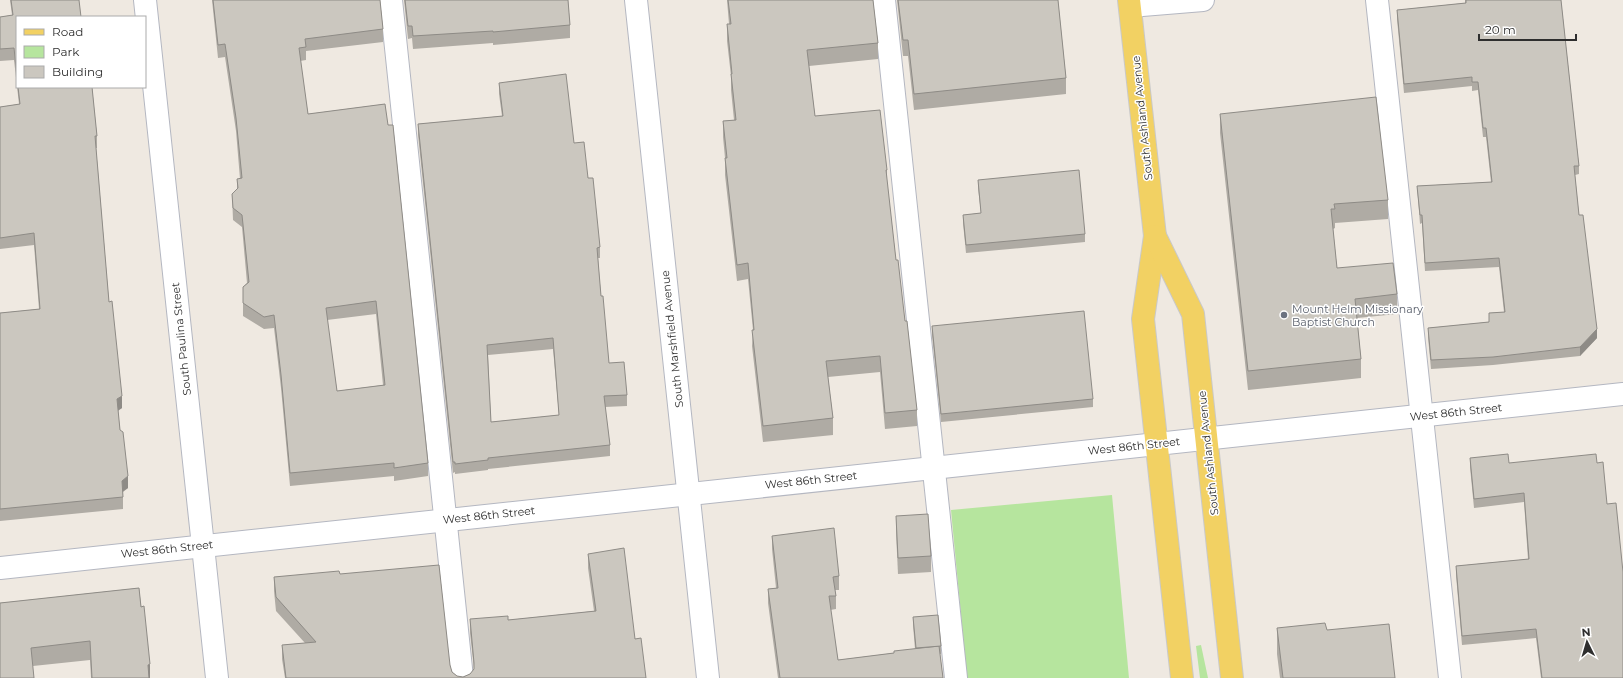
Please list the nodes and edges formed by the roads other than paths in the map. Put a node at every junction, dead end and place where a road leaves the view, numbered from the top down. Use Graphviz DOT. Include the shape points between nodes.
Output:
graph roads {
  1 [pos="145,0"];
  2 [pos="391,0"];
  3 [pos="636,0"];
  4 [pos="884,0"];
  5 [pos="1203,0"];
  6 [pos="1376,0"];
  7 [pos="1130,3"];
  8 [pos="1156,236"];
  9 [pos="1623,394"];
  10 [pos="1421,416"];
  11 [pos="1206,439"];
  12 [pos="1157,444"];
  13 [pos="934,467"];
  14 [pos="688,494"];
  15 [pos="445,519"];
  16 [pos="203,546"];
  17 [pos="0,568"];
  18 [pos="217,678"];
  19 [pos="462,678"];
  20 [pos="708,678"];
  21 [pos="956,678"];
  22 [pos="1182,678"];
  23 [pos="1232,678"];
  24 [pos="1450,678"];
  1 -- 16 [label="street, South Paulina Street"];
  2 -- 15 [label="street"];
  3 -- 14 [label="street, South Marshfield Avenue"];
  4 -- 13 [label="street"];
  5 -- 7 [label="street"];
  6 -- 10 [label="street"];
  7 -- 8 [label="main road, South Ashland Avenue"];
  8 -- 11 [label="main road, South Ashland Avenue" via="1193,314"];
  8 -- 12 [label="main road, South Ashland Avenue" via="1143,319"];
  9 -- 10 [label="street, West 86th Street"];
  10 -- 11 [label="street, West 86th Street"];
  10 -- 24 [label="street"];
  11 -- 12 [label="street, West 86th Street"];
  11 -- 23 [label="main road, South Ashland Avenue"];
  12 -- 13 [label="street, West 86th Street"];
  12 -- 22 [label="main road, South Ashland Avenue"];
  13 -- 14 [label="street, West 86th Street"];
  13 -- 21 [label="street"];
  14 -- 15 [label="street, West 86th Street"];
  14 -- 20 [label="street, South Marshfield Avenue"];
  15 -- 16 [label="street, West 86th Street"];
  15 -- 19 [label="street"];
  16 -- 17 [label="street, West 86th Street"];
  16 -- 18 [label="street, South Paulina Street"];
}
